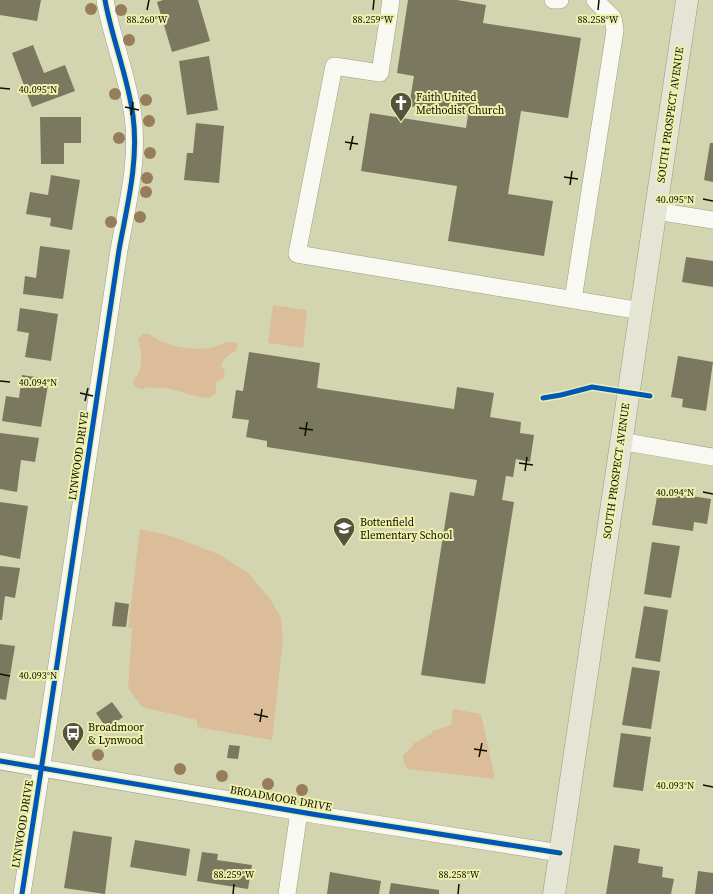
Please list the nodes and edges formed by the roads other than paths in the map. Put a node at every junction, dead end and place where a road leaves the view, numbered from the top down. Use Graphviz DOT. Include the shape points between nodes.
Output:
graph roads {
  1 [pos="105,0"];
  2 [pos="391,0"];
  3 [pos="553,0"];
  4 [pos="560,0"];
  5 [pos="595,0"];
  6 [pos="687,0"];
  7 [pos="656,211"];
  8 [pos="713,220"];
  9 [pos="573,300"];
  10 [pos="640,311"];
  11 [pos="620,441"];
  12 [pos="713,457"];
  13 [pos="0,761"];
  14 [pos="41,768"];
  15 [pos="299,812"];
  16 [pos="560,853"];
  17 [pos="22,894"];
  18 [pos="287,894"];
  19 [pos="554,894"];
  1 -- 14 [label="street, LYNWOOD DRIVE" via="134,118 133,176 118,258"];
  2 -- 9 [label="street" via="380,73 334,66 297,254"];
  3 -- 4 [label="street"];
  5 -- 9 [label="street" via="613,18 615,30"];
  6 -- 7 [label="main road, SOUTH PROSPECT AVENUE"];
  7 -- 8 [label="street"];
  7 -- 10 [label="main road, SOUTH PROSPECT AVENUE"];
  9 -- 10 [label="street"];
  10 -- 11 [label="main road, SOUTH PROSPECT AVENUE"];
  11 -- 12 [label="street"];
  11 -- 16 [label="main road, SOUTH PROSPECT AVENUE"];
  13 -- 14 [label="street, BROADMOOR DRIVE"];
  14 -- 15 [label="street, BROADMOOR DRIVE"];
  14 -- 17 [label="street, LYNWOOD DRIVE"];
  15 -- 16 [label="street, BROADMOOR DRIVE"];
  15 -- 18 [label="street"];
  16 -- 19 [label="main road, SOUTH PROSPECT AVENUE"];
}
